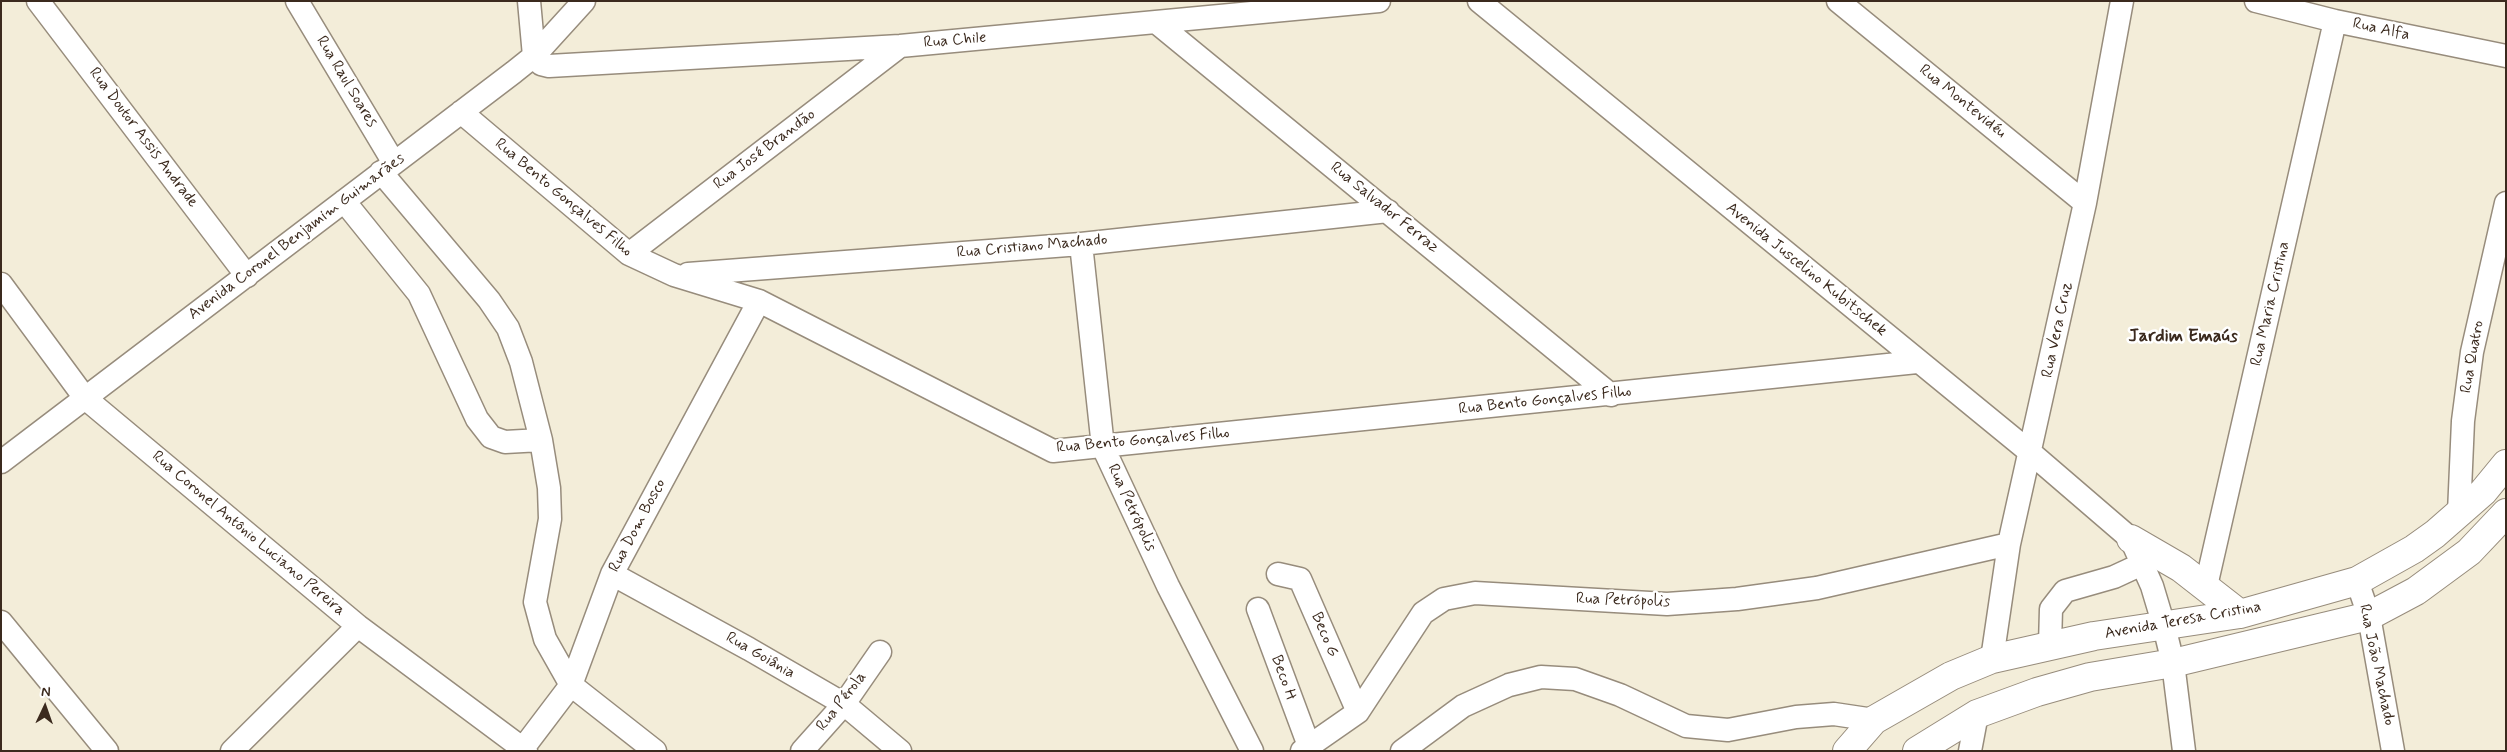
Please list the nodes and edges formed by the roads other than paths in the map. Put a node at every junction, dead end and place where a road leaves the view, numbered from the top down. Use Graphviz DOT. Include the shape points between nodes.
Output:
graph roads {
  1 [pos="38,1"];
  2 [pos="298,1"];
  3 [pos="529,1"];
  4 [pos="584,1"];
  5 [pos="1379,1"];
  6 [pos="1479,1"];
  7 [pos="1838,1"];
  8 [pos="2122,1"];
  9 [pos="2256,1"];
  10 [pos="2278,4"];
  11 [pos="2335,21"];
  12 [pos="1156,22"];
  13 [pos="900,46"];
  14 [pos="534,56"];
  15 [pos="2506,56"];
  16 [pos="461,112"];
  17 [pos="388,168"];
  18 [pos="344,201"];
  19 [pos="2086,203"];
  20 [pos="2506,203"];
  21 [pos="1388,210"];
  22 [pos="1081,244"];
  23 [pos="629,254"];
  24 [pos="674,275"];
  25 [pos="247,276"];
  26 [pos="1,284"];
  27 [pos="759,301"];
  28 [pos="1917,362"];
  29 [pos="1611,395"];
  30 [pos="86,398"];
  31 [pos="541,440"];
  32 [pos="1102,447"];
  33 [pos="2031,454"];
  34 [pos="1,462"];
  35 [pos="2506,464"];
  36 [pos="2460,513"];
  37 [pos="2506,514"];
  38 [pos="2131,539"];
  39 [pos="2009,544"];
  40 [pos="2142,564"];
  41 [pos="612,574"];
  42 [pos="1278,574"];
  43 [pos="2357,581"];
  44 [pos="2206,586"];
  45 [pos="1258,609"];
  46 [pos="2240,614"];
  47 [pos="2369,616"];
  48 [pos="1,622"];
  49 [pos="358,626"];
  50 [pos="2164,626"];
  51 [pos="2050,646"];
  52 [pos="880,652"];
  53 [pos="1992,659"];
  54 [pos="2173,663"];
  55 [pos="570,685"];
  56 [pos="844,704"];
  57 [pos="1358,712"];
  58 [pos="1977,714"];
  59 [pos="1874,720"];
  60 [pos="1306,748"];
  61 [pos="523,750"];
  62 [pos="107,751"];
  63 [pos="232,751"];
  64 [pos="655,751"];
  65 [pos="802,751"];
  66 [pos="900,751"];
  67 [pos="1252,751"];
  68 [pos="1402,751"];
  69 [pos="1847,751"];
  70 [pos="1918,751"];
  71 [pos="1970,751"];
  72 [pos="2184,751"];
  73 [pos="2393,751"];
  1 -- 25 [label="street, Rua Doutor Assis Andrade"];
  2 -- 17 [label="street, Rua Raul Soares"];
  3 -- 14 [label="street"];
  4 -- 14 [label="street, Avenida Coronel Benjamim Guimarães"];
  5 -- 12 [label="street, Rua Chile"];
  6 -- 28 [label="street, Avenida Juscelino Kubitschek"];
  7 -- 19 [label="street, Rua Montevidéu"];
  8 -- 19 [label="street, Rua Vera Cruz"];
  9 -- 10 [label="street, Rua Alfa"];
  10 -- 11 [label="street, Rua Alfa"];
  11 -- 15 [label="street, Rua Alfa"];
  11 -- 44 [label="street, Rua Maria Cristina"];
  12 -- 13 [label="street, Rua Chile"];
  12 -- 21 [label="street, Rua Salvador Ferraz"];
  13 -- 14 [label="street, Rua Chile" via="549,66 541,64"];
  13 -- 23 [label="street, Rua José Brandão"];
  14 -- 16 [label="street, Avenida Coronel Benjamim Guimarães"];
  16 -- 17 [label="street, Avenida Coronel Benjamim Guimarães"];
  16 -- 23 [label="street, Rua Bento Gonçalves Filho"];
  17 -- 18 [label="street, Avenida Coronel Benjamim Guimarães"];
  17 -- 31 [label="street, Rua Raul Soares" via="508,328 521,362"];
  18 -- 25 [label="street, Avenida Coronel Benjamim Guimarães"];
  18 -- 31 [label="street" via="419,294 477,419 491,437 505,442"];
  19 -- 33 [label="street, Rua Vera Cruz"];
  20 -- 36 [label="street, Rua Quatro" via="2472,352 2463,421"];
  21 -- 22 [label="street, Rua Cristiano Machado"];
  21 -- 29 [label="street, Rua Salvador Ferraz"];
  22 -- 24 [label="street, Rua Cristiano Machado"];
  22 -- 32 [label="street, Rua Petrópolis"];
  23 -- 24 [label="street, Rua Bento Gonçalves Filho"];
  24 -- 27 [label="street, Rua Bento Gonçalves Filho"];
  25 -- 30 [label="street, Avenida Coronel Benjamim Guimarães"];
  26 -- 30 [label="street, Rua Coronel Antônio Luciano Pereira"];
  27 -- 32 [label="street, Rua Bento Gonçalves Filho" via="1053,451"];
  27 -- 41 [label="street, Rua Dom Bosco"];
  28 -- 29 [label="street, Rua Bento Gonçalves Filho"];
  28 -- 33 [label="street, Avenida Juscelino Kubitschek"];
  29 -- 32 [label="street, Rua Bento Gonçalves Filho"];
  30 -- 34 [label="street, Avenida Coronel Benjamim Guimarães"];
  30 -- 49 [label="street, Rua Coronel Antônio Luciano Pereira"];
  31 -- 55 [label="street, Rua Raul Soares" via="549,488 550,519 535,602 545,639"];
  32 -- 67 [label="street, Rua Petrópolis"];
  33 -- 38 [label="street, Avenida Juscelino Kubitschek"];
  33 -- 39 [label="street, Rua Vera Cruz"];
  35 -- 36 [label="main road, Avenida Teresa Cristina"];
  36 -- 43 [label="main road, Avenida Teresa Cristina" via="2414,549"];
  37 -- 47 [label="main road" via="2469,552 2416,591"];
  38 -- 40 [label="street"];
  38 -- 44 [label="main road"];
  39 -- 53 [label="street, Rua Vera Cruz"];
  39 -- 57 [label="street, Rua Petrópolis" via="1817,588 1737,599 1667,604 1475,593 1444,599 1423,613"];
  40 -- 50 [label="street"];
  40 -- 51 [label="street" via="2114,577 2064,591 2050,609"];
  41 -- 55 [label="street, Rua Dom Bosco"];
  41 -- 56 [label="street, Rua Goiânia"];
  42 -- 57 [label="street, Beco G" via="1300,578"];
  43 -- 46 [label="main road, Avenida Teresa Cristina"];
  43 -- 47 [label="street, Rua João Machado"];
  44 -- 46 [label="main road"];
  45 -- 60 [label="street, Beco H"];
  46 -- 50 [label="main road, Avenida Teresa Cristina"];
  47 -- 54 [label="main road"];
  47 -- 73 [label="street, Rua João Machado"];
  48 -- 62 [label="street"];
  49 -- 61 [label="street, Rua Coronel Antônio Luciano Pereira"];
  49 -- 63 [label="street"];
  50 -- 51 [label="main road, Avenida Teresa Cristina"];
  50 -- 54 [label="street"];
  51 -- 53 [label="main road, Avenida Teresa Cristina"];
  52 -- 56 [label="street, Rua Pérola"];
  53 -- 59 [label="main road, Avenida Teresa Cristina" via="1950,676"];
  54 -- 58 [label="main road" via="2090,677"];
  54 -- 72 [label="street"];
  55 -- 61 [label="street, Rua Dom Bosco"];
  55 -- 64 [label="street"];
  56 -- 65 [label="street, Rua Pérola"];
  56 -- 66 [label="street, Rua Goiânia"];
  57 -- 60 [label="street, Rua Petrópolis"];
  58 -- 70 [label="main road"];
  58 -- 71 [label="street"];
  59 -- 68 [label="street" via="1834,714 1796,717 1728,730 1686,726 1620,694 1575,679 1541,677 1508,685 1462,706"];
  59 -- 69 [label="main road, Avenida Teresa Cristina"];
}
